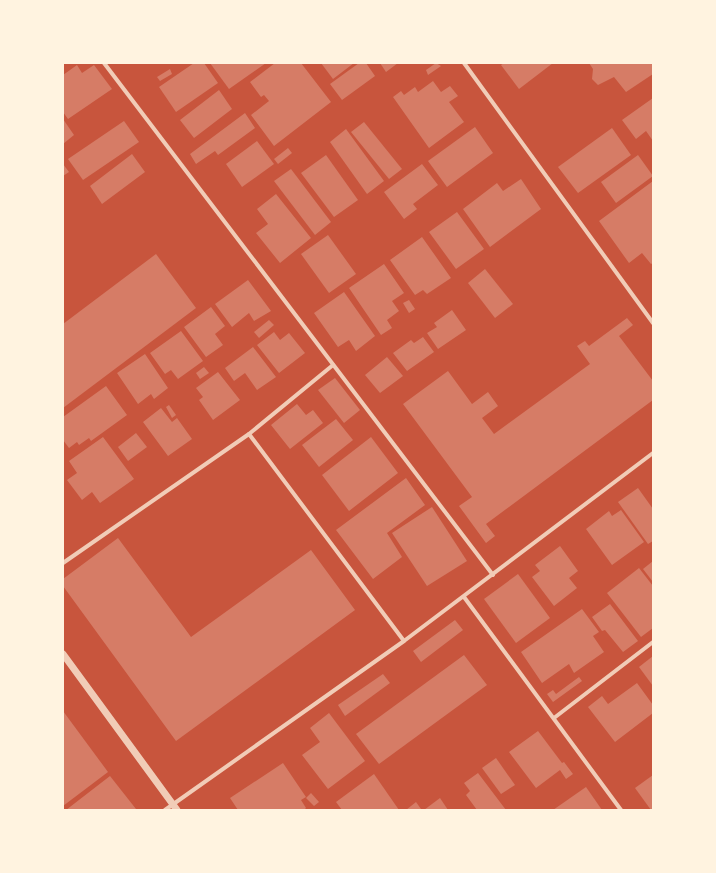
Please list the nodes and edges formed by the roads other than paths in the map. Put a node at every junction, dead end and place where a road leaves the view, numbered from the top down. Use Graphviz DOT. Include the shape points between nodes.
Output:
graph roads {
  1 [pos="104,63"];
  2 [pos="464,63"];
  3 [pos="653,323"];
  4 [pos="333,365"];
  5 [pos="248,434"];
  6 [pos="653,453"];
  7 [pos="63,563"];
  8 [pos="492,575"];
  9 [pos="464,597"];
  10 [pos="404,641"];
  11 [pos="653,642"];
  12 [pos="63,654"];
  13 [pos="554,718"];
  14 [pos="174,808"];
  15 [pos="165,810"];
  16 [pos="621,810"];
  1 -- 4 [label="street"];
  2 -- 3 [label="street"];
  4 -- 5 [label="street"];
  4 -- 8 [label="street"];
  5 -- 7 [label="street"];
  5 -- 10 [label="street"];
  6 -- 8 [label="street"];
  8 -- 9 [label="street"];
  9 -- 10 [label="street"];
  9 -- 13 [label="street"];
  10 -- 14 [label="street"];
  11 -- 13 [label="street"];
  12 -- 14 [label="street"];
  13 -- 16 [label="street"];
  14 -- 15 [label="street"];
}
